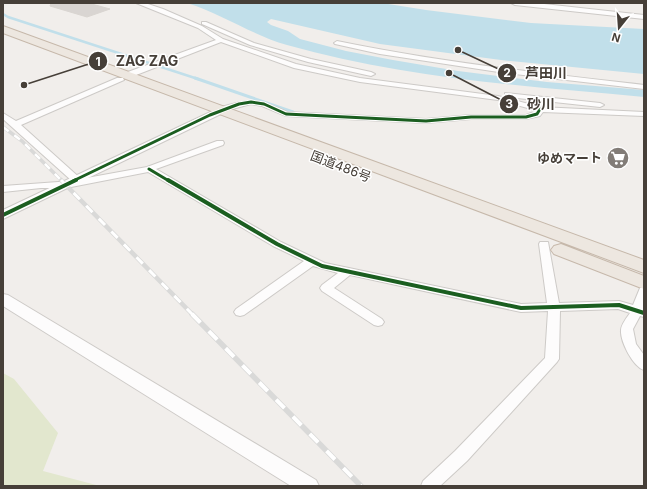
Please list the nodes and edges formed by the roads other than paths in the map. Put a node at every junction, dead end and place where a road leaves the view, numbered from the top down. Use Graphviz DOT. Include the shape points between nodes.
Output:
graph roads {
  1 [pos="139,3"];
  2 [pos="153,3"];
  3 [pos="515,3"];
  4 [pos="644,17"];
  5 [pos="3,29"];
  6 [pos="221,40"];
  7 [pos="337,43"];
  8 [pos="124,78"];
  9 [pos="644,86"];
  10 [pos="498,98"];
  11 [pos="644,108"];
  12 [pos="540,109"];
  13 [pos="216,112"];
  14 [pos="634,114"];
  15 [pos="644,114"];
  16 [pos="3,115"];
  17 [pos="15,124"];
  18 [pos="220,143"];
  19 [pos="149,169"];
  20 [pos="72,183"];
  21 [pos="3,190"];
  22 [pos="3,215"];
  23 [pos="544,244"];
  24 [pos="312,261"];
  25 [pos="644,268"];
  26 [pos="348,271"];
  27 [pos="644,283"];
  28 [pos="644,291"];
  29 [pos="3,299"];
  30 [pos="554,307"];
  31 [pos="240,312"];
  32 [pos="640,312"];
  33 [pos="378,322"];
  34 [pos="644,366"];
  35 [pos="303,484"];
  36 [pos="429,486"];
  1 -- 6 [label="street" via="200,27"];
  2 -- 11 [label="street" via="252,44 310,61 382,77 490,93"];
  3 -- 4 [label="street"];
  5 -- 8 [label="highway, 国道486号" via="42,42"];
  6 -- 8 [label="street"];
  6 -- 10 [label="street" via="301,68 360,80"];
  7 -- 9 [label="street" via="491,69"];
  8 -- 13 [label="highway, 国道486号"];
  8 -- 17 [label="street"];
  10 -- 12 [label="street"];
  10 -- 14 [label="street"];
  12 -- 13 [label="street" via="537,114 526,117 471,117 426,121 286,114 264,104 251,102"];
  12 -- 14 [label="street"];
  13 -- 20 [label="street"];
  13 -- 23 [label="highway, 国道486号"];
  13 -- 25 [label="highway, 国道486号"];
  14 -- 15 [label="street"];
  16 -- 17 [label="street"];
  17 -- 20 [label="street"];
  18 -- 19 [label="street"];
  19 -- 20 [label="street"];
  19 -- 24 [label="street" via="277,244"];
  20 -- 21 [label="street"];
  20 -- 22 [label="street"];
  23 -- 27 [label="highway, 国道486号"];
  23 -- 30 [label="street"];
  24 -- 26 [label="street" via="322,266"];
  24 -- 31 [label="street"];
  26 -- 30 [label="street" via="521,308"];
  26 -- 33 [label="street" via="326,288"];
  28 -- 32 [label="street"];
  29 -- 35 [label="street"];
  30 -- 32 [label="street" via="619,305"];
  30 -- 36 [label="street" via="552,359 461,456"];
  32 -- 34 [label="street" via="626,329 630,345"];
}
